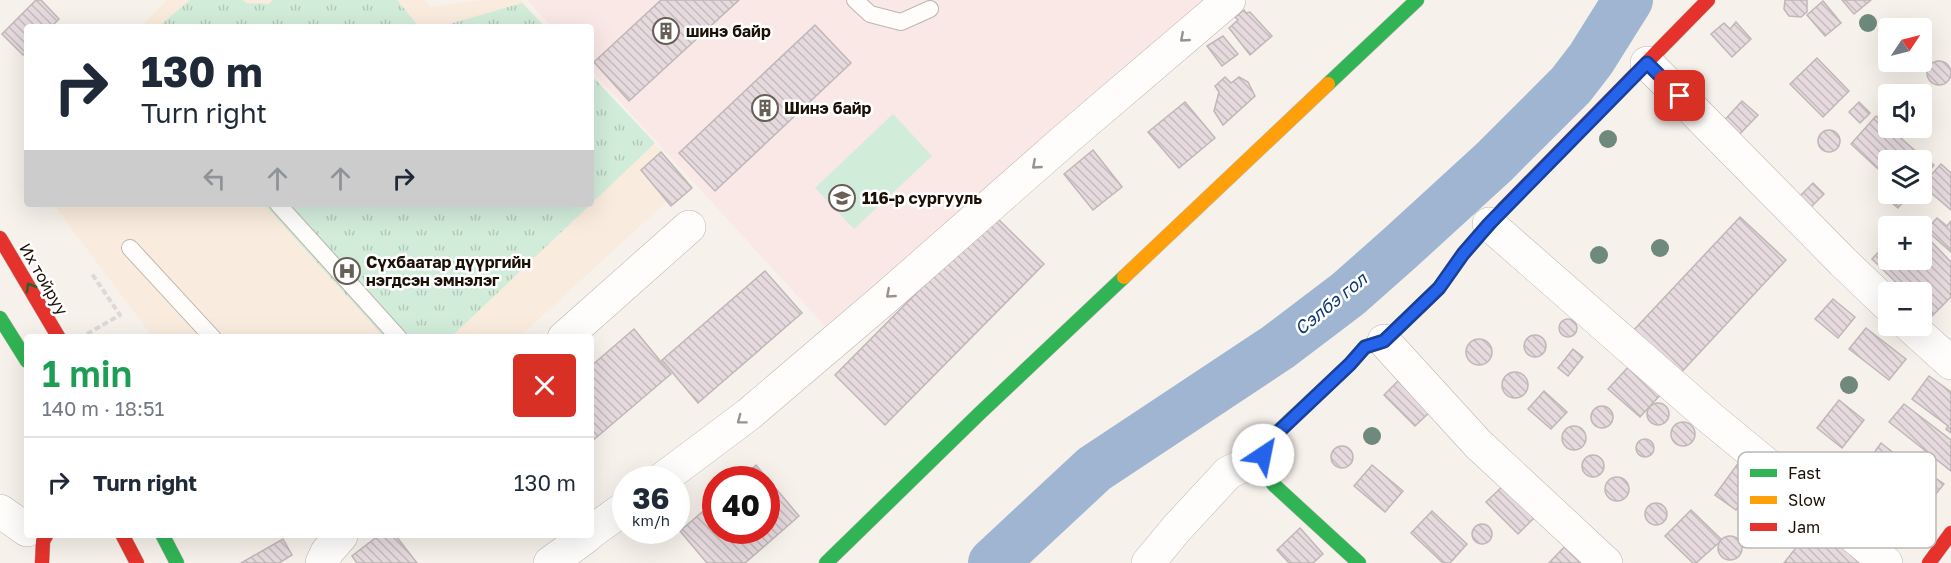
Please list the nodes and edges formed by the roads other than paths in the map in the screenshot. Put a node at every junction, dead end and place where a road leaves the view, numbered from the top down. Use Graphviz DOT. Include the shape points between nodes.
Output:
graph roads {
  1 [pos="855,0"];
  2 [pos="1229,0"];
  3 [pos="1417,0"];
  4 [pos="1708,0"];
  5 [pos="930,9"];
  6 [pos="1647,63"];
  7 [pos="281,207"];
  8 [pos="1489,224"];
  9 [pos="689,227"];
  10 [pos="0,238"];
  11 [pos="130,248"];
  12 [pos="1878,296"];
  13 [pos="0,318"];
  14 [pos="57,334"];
  15 [pos="209,334"];
  16 [pos="395,334"];
  17 [pos="569,334"];
  18 [pos="1921,336"];
  19 [pos="1384,341"];
  20 [pos="24,356"];
  21 [pos="1951,363"];
  22 [pos="1752,452"];
  23 [pos="1263,455"];
  24 [pos="680,466"];
  25 [pos="0,511"];
  26 [pos="612,517"];
  27 [pos="24,530"];
  28 [pos="594,530"];
  29 [pos="1951,532"];
  30 [pos="124,538"];
  31 [pos="164,538"];
  32 [pos="339,538"];
  33 [pos="584,538"];
  34 [pos="1868,548"];
  35 [pos="137,563"];
  36 [pos="177,563"];
  37 [pos="322,563"];
  38 [pos="550,563"];
  39 [pos="826,563"];
  40 [pos="1148,563"];
  41 [pos="1359,563"];
  42 [pos="1606,563"];
  43 [pos="1886,563"];
  44 [pos="1929,563"];
  1 -- 5 [label="lane" via="870,14 901,22"];
  2 -- 24 [label="street, one-way" via="749,414"];
  3 -- 39 [label="street"];
  4 -- 6 [label="street"];
  6 -- 8 [label="street"];
  6 -- 12 [label="street"];
  7 -- 16 [label="lane"];
  8 -- 19 [label="street" via="1439,288"];
  8 -- 22 [label="street"];
  9 -- 17 [label="street"];
  14 -- 10 [label="street, Их тойруу, one-way"];
  11 -- 15 [label="lane"];
  13 -- 20 [label="street"];
  18 -- 21 [label="street"];
  19 -- 23 [label="street" via="1365,347 1274,436"];
  19 -- 42 [label="street" via="1478,444"];
  23 -- 40 [label="street" via="1228,473"];
  23 -- 41 [label="street" via="1258,464 1274,485"];
  25 -- 27 [label="street"];
  26 -- 28 [label="street"];
  29 -- 44 [label="street"];
  30 -- 35 [label="street"];
  31 -- 36 [label="street"];
  32 -- 37 [label="street"];
  33 -- 38 [label="street"];
  34 -- 43 [label="street"];
}
